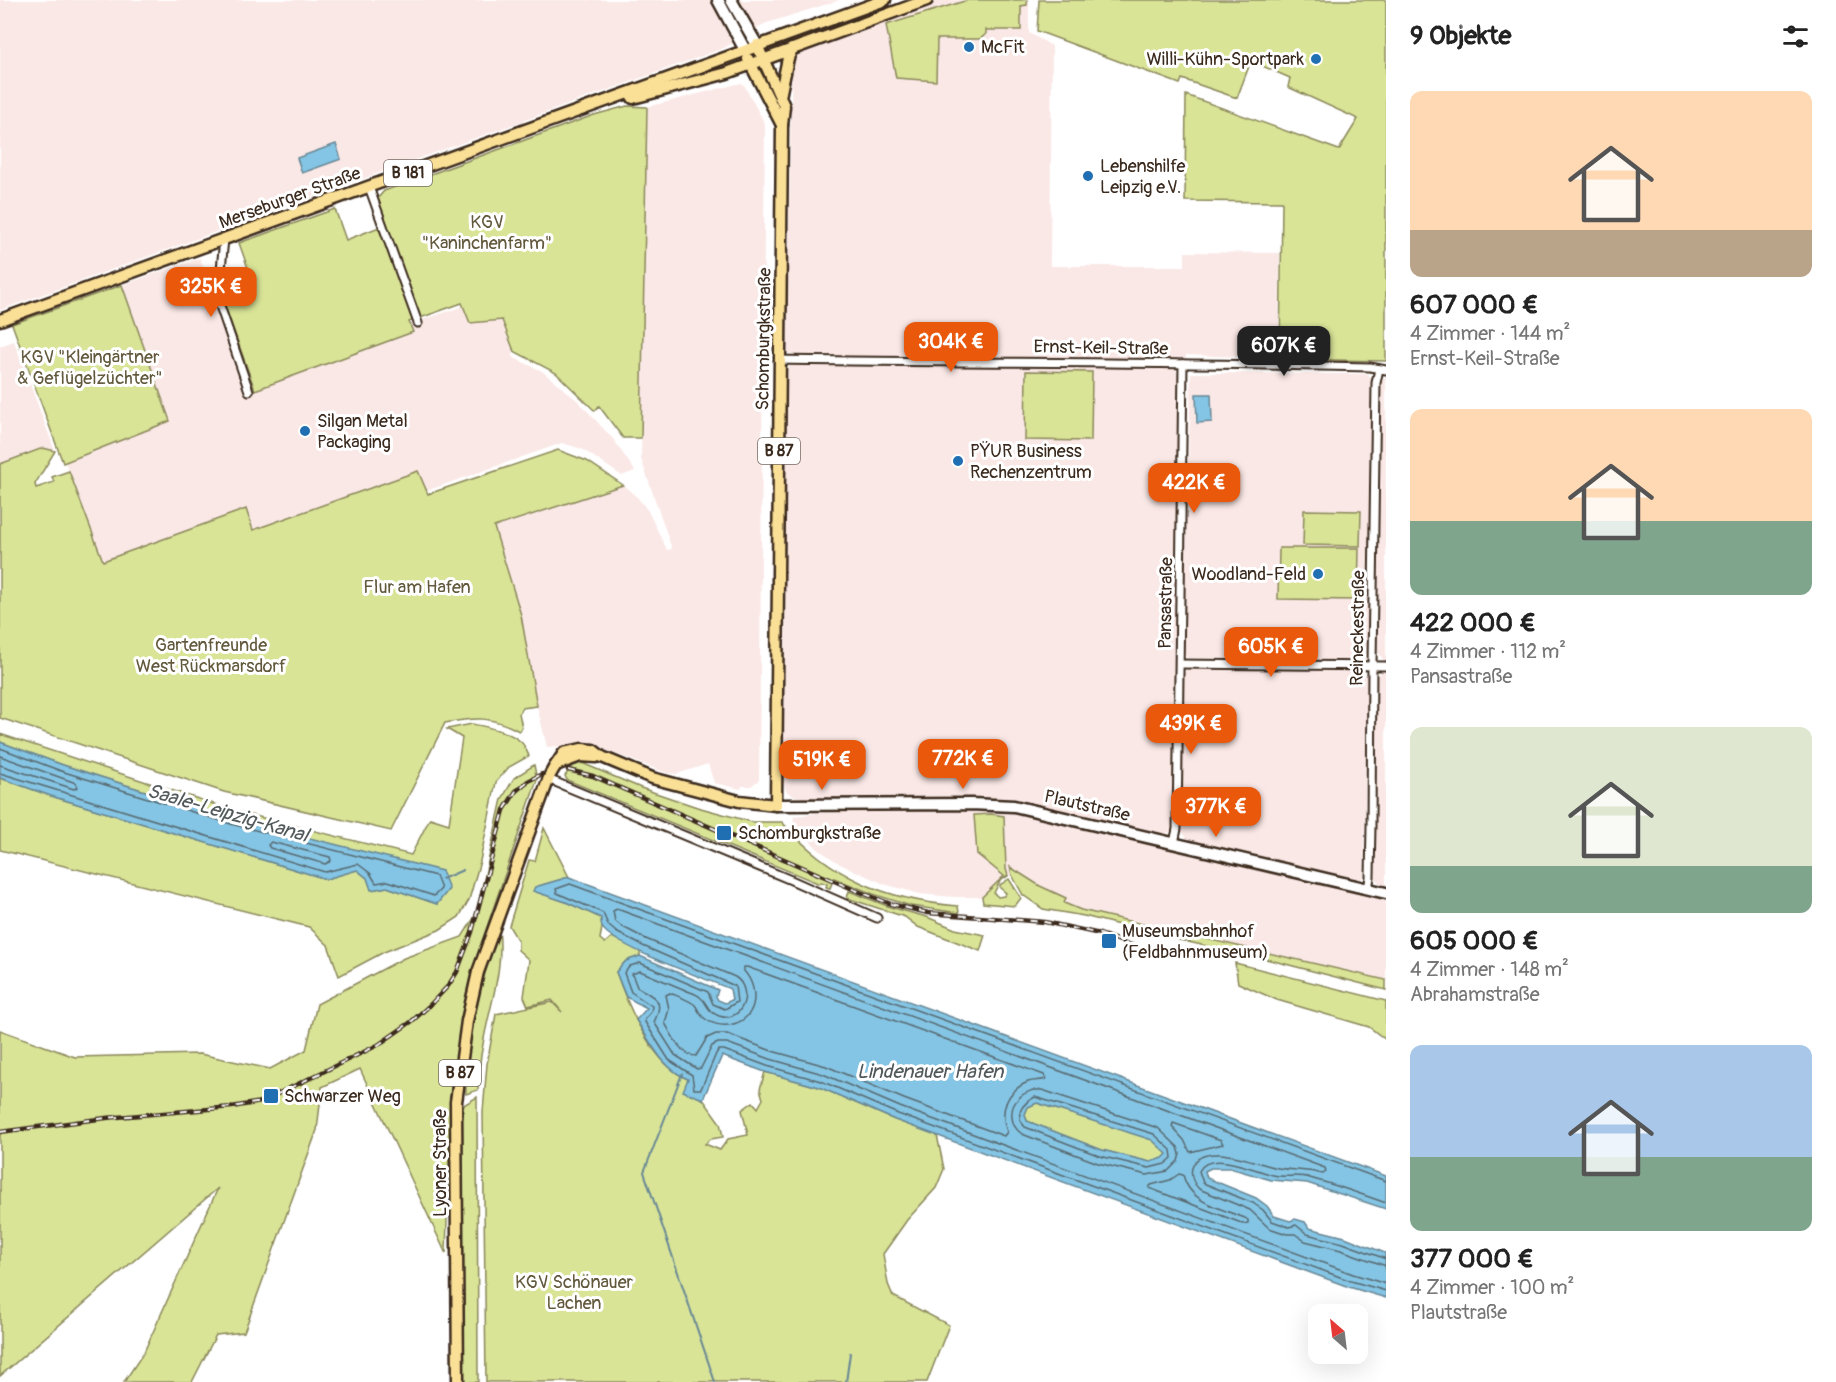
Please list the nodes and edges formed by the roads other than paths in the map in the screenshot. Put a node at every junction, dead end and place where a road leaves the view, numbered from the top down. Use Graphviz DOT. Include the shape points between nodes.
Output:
graph roads {
  1 [pos="718,0"];
  2 [pos="731,0"];
  3 [pos="885,0"];
  4 [pos="927,0"];
  5 [pos="909,3"];
  6 [pos="757,45"];
  7 [pos="792,48"];
  8 [pos="745,50"];
  9 [pos="763,59"];
  10 [pos="750,64"];
  11 [pos="780,97"];
  12 [pos="592,106"];
  13 [pos="782,125"];
  14 [pos="369,187"];
  15 [pos="224,239"];
  16 [pos="0,320"];
  17 [pos="418,323"];
  18 [pos="780,360"];
  19 [pos="1183,364"];
  20 [pos="1383,369"];
  21 [pos="249,391"];
  22 [pos="1180,664"];
  23 [pos="1371,666"];
  24 [pos="1386,666"];
  25 [pos="552,772"];
  26 [pos="776,805"];
  27 [pos="1174,843"];
  28 [pos="1368,889"];
  29 [pos="1386,893"];
  30 [pos="877,918"];
  31 [pos="458,1382"];
  1 -- 8 [label="main road"];
  2 -- 6 [label="main road"];
  3 -- 6 [label="main road, Merseburger Straße"];
  4 -- 5 [label="main road, Merseburger Straße"];
  5 -- 7 [label="main road, Merseburger Straße"];
  6 -- 8 [label="main road, Merseburger Straße"];
  6 -- 9 [label="main road, Schomburgkstraße"];
  7 -- 9 [label="main road, Merseburger Straße / B 181"];
  7 -- 11 [label="main road, B 87"];
  8 -- 10 [label="main road, Schomburgkstraße / B 87"];
  8 -- 12 [label="main road, Merseburger Straße / B 181"];
  9 -- 10 [label="main road, Merseburger Straße / B 181"];
  9 -- 11 [label="main road, Schomburgkstraße"];
  10 -- 12 [label="main road, Merseburger Straße / B 181"];
  10 -- 13 [label="main road, Schomburgkstraße / B 87"];
  11 -- 13 [label="main road, Schomburgkstraße / B 87" via="785,111"];
  12 -- 14 [label="main road, Merseburger Straße / B 181"];
  13 -- 18 [label="main road, Schomburgkstraße / B 87"];
  14 -- 15 [label="main road, Merseburger Straße / B 181"];
  14 -- 17 [label="street"];
  15 -- 16 [label="main road, Merseburger Straße / B 181"];
  15 -- 21 [label="street" via="218,300"];
  18 -- 19 [label="street, Ernst-Keil-Straße"];
  18 -- 26 [label="main road, Schomburgkstraße / B 87"];
  19 -- 20 [label="street, Ernst-Keil-Straße"];
  19 -- 22 [label="street, Pansastraße"];
  20 -- 23 [label="street, Reineckestraße" via="1376,383"];
  22 -- 23 [label="street"];
  22 -- 27 [label="street, Pansastraße"];
  23 -- 24 [label="street"];
  23 -- 28 [label="street, Reineckestraße"];
  25 -- 26 [label="main road, Plautstraße" via="564,753 593,750 652,778 745,802"];
  25 -- 30 [label="street"];
  25 -- 31 [label="main road, Lyoner Straße / B 87" via="482,961 467,1021 456,1102"];
  26 -- 27 [label="main road, Plautstraße" via="1004,805"];
  27 -- 28 [label="main road, Plautstraße"];
  28 -- 29 [label="main road, Plautstraße"];
}
